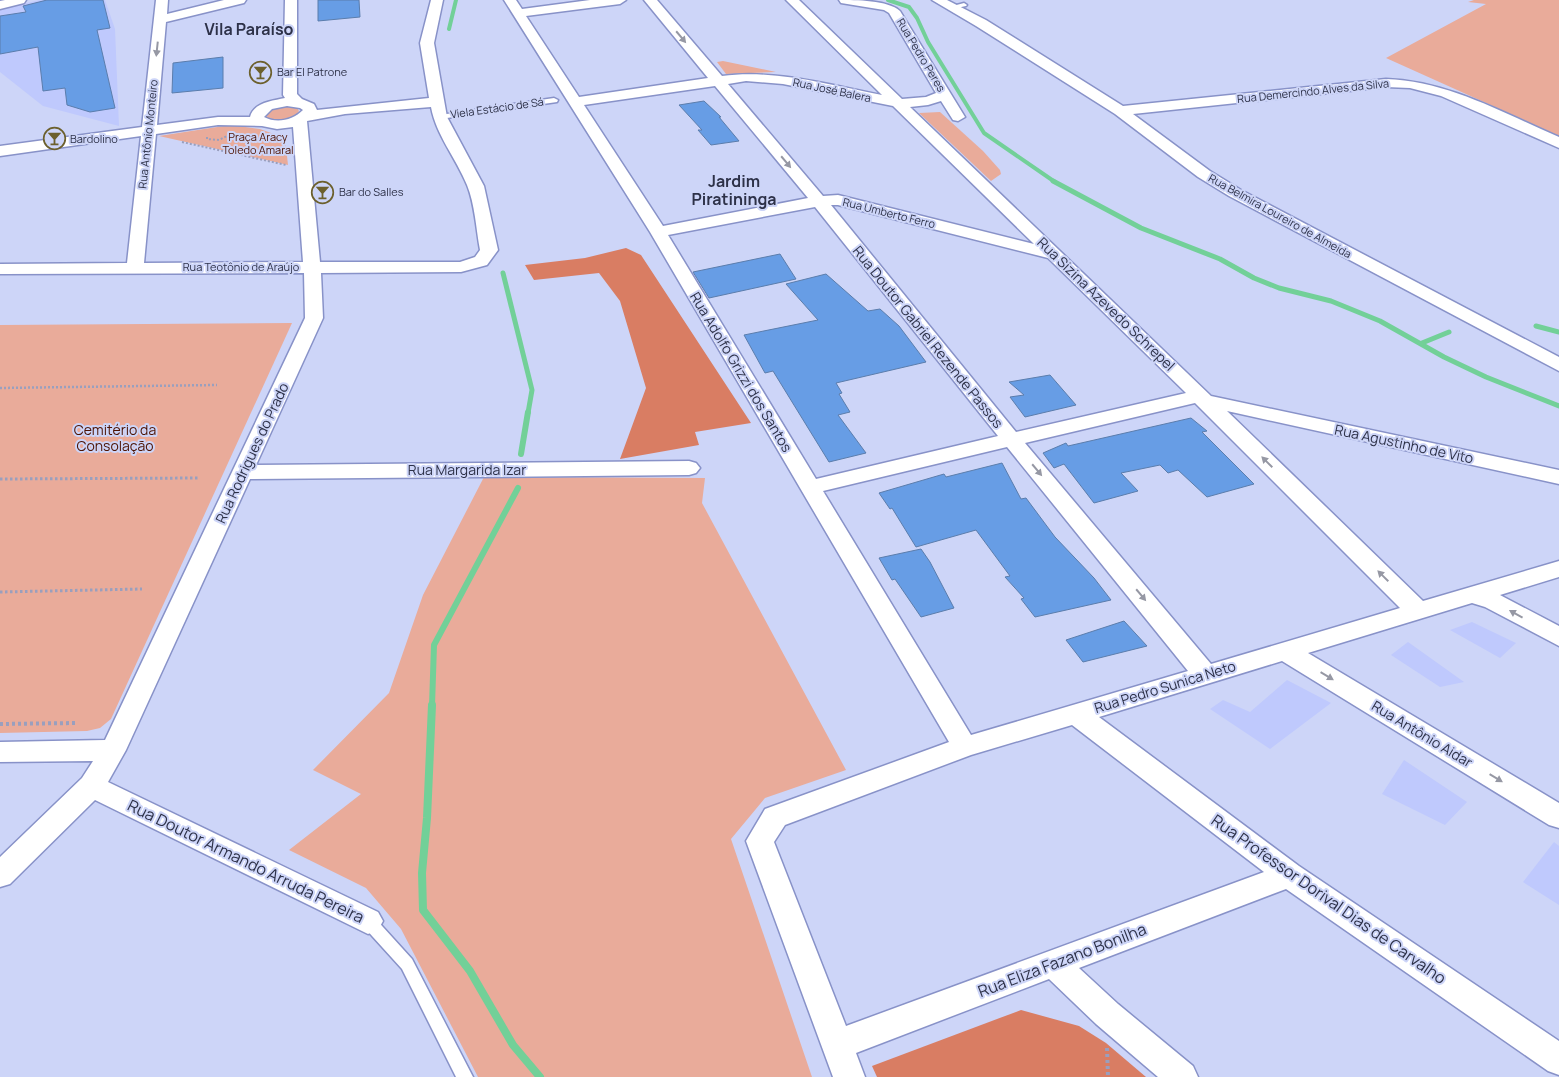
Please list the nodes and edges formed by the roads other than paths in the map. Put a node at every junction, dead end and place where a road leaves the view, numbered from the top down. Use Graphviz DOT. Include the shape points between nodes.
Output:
graph roads {
  1 [pos="20,0"];
  2 [pos="162,0"];
  3 [pos="240,0"];
  4 [pos="291,0"];
  5 [pos="437,0"];
  6 [pos="620,0"];
  7 [pos="650,0"];
  8 [pos="792,0"];
  9 [pos="845,0"];
  10 [pos="938,0"];
  11 [pos="0,5"];
  12 [pos="514,7"];
  13 [pos="161,19"];
  14 [pos="1094,76"];
  15 [pos="1072,79"];
  16 [pos="717,81"];
  17 [pos="945,94"];
  18 [pos="554,100"];
  19 [pos="574,102"];
  20 [pos="900,103"];
  21 [pos="439,110"];
  22 [pos="1120,111"];
  23 [pos="303,117"];
  24 [pos="958,117"];
  25 [pos="264,119"];
  26 [pos="1527,129"];
  27 [pos="148,132"];
  28 [pos="1559,136"];
  29 [pos="1559,143"];
  30 [pos="2,150"];
  31 [pos="819,201"];
  32 [pos="1027,228"];
  33 [pos="658,232"];
  34 [pos="1001,241"];
  35 [pos="1054,254"];
  36 [pos="312,267"];
  37 [pos="135,268"];
  38 [pos="0,269"];
  39 [pos="1559,365"];
  40 [pos="1201,398"];
  41 [pos="1250,411"];
  42 [pos="1229,425"];
  43 [pos="1011,439"];
  44 [pos="690,468"];
  45 [pos="244,472"];
  46 [pos="1559,477"];
  47 [pos="809,487"];
  48 [pos="1559,569"];
  49 [pos="1471,595"];
  50 [pos="1418,611"];
  51 [pos="1559,637"];
  52 [pos="1285,651"];
  53 [pos="1205,674"];
  54 [pos="1078,715"];
  55 [pos="965,747"];
  56 [pos="113,750"];
  57 [pos="0,752"];
  58 [pos="92,786"];
  59 [pos="1559,816"];
  60 [pos="1289,875"];
  61 [pos="0,876"];
  62 [pos="368,921"];
  63 [pos="1053,963"];
  64 [pos="836,1045"];
  65 [pos="1559,1060"];
  66 [pos="465,1077"];
  67 [pos="849,1077"];
  68 [pos="1182,1077"];
  1 -- 11 [label="street"];
  2 -- 13 [label="street, Rua Antônio Monteiro"];
  3 -- 13 [label="street"];
  4 -- 23 [label="street, Rua Rodrigues do Prado" via="290,95"];
  5 -- 21 [label="street" via="427,43"];
  6 -- 12 [label="street"];
  7 -- 16 [label="street, Rua Doutor Gabriel Rezende Passos, one-way"];
  8 -- 20 [label="street, Rua Sizina Azevedo Schrepel"];
  9 -- 17 [label="street, Rua Pedro Peres" via="892,9"];
  10 -- 15 [label="street, Rua Belmira Loureiro de Almeida" via="958,6"];
  12 -- 19 [label="street, Rua Adolfo Grizzi dos Santos"];
  13 -- 27 [label="street, Rua Antônio Monteiro, one-way"];
  14 -- 15 [label="street"];
  15 -- 22 [label="street, Rua Belmira Loureiro de Almeida"];
  16 -- 19 [label="street, Rua José Balera"];
  16 -- 20 [label="street, Rua José Balera" via="774,78"];
  16 -- 31 [label="street, Rua Doutor Gabriel Rezende Passos, one-way"];
  17 -- 20 [label="street, Rua José Balera" via="928,101"];
  17 -- 24 [label="street, Rua Pedro Peres"];
  18 -- 21 [label="lane, Viela Estácio de Sá"];
  19 -- 33 [label="street, Rua Adolfo Grizzi dos Santos"];
  20 -- 32 [label="street, Rua Sizina Azevedo Schrepel"];
  21 -- 23 [label="street" via="345,110"];
  21 -- 36 [label="street, Rua Teotônio de Araújo" via="476,186 489,250 481,261 461,267"];
  22 -- 26 [label="street, Rua Demercindo Alves da Silva" via="1386,83 1410,84 1446,93"];
  22 -- 39 [label="street, Rua Belmira Loureiro de Almeida" via="1204,174 1235,193"];
  23 -- 25 [label="street"];
  23 -- 25 [label="street" via="276,104"];
  23 -- 36 [label="street, Rua Rodrigues do Prado"];
  25 -- 27 [label="street" via="218,121"];
  26 -- 28 [label="street, Rua Demercindo Alves da Silva"];
  26 -- 29 [label="street, Rua Demercindo Alves da Silva"];
  27 -- 30 [label="street"];
  27 -- 37 [label="street, Rua Antônio Monteiro"];
  31 -- 33 [label="street, Rua Umberto Ferro"];
  31 -- 34 [label="street, Rua Umberto Ferro" via="848,201"];
  31 -- 43 [label="street, Rua Doutor Gabriel Rezende Passos"];
  32 -- 34 [label="street, Rua Umberto Ferro" via="1030,234 1027,238"];
  32 -- 35 [label="street, Rua Sizina Azevedo Schrepel"];
  33 -- 47 [label="street, Rua Adolfo Grizzi dos Santos"];
  34 -- 35 [label="street, Rua Umberto Ferro"];
  35 -- 40 [label="street, Rua Sizina Azevedo Schrepel"];
  36 -- 37 [label="street, Rua Teotônio de Araújo"];
  36 -- 45 [label="street, Rua Rodrigues do Prado" via="314,318"];
  37 -- 38 [label="street, Rua Teotônio de Araújo"];
  40 -- 41 [label="street, Rua Agustinho de Vito"];
  40 -- 42 [label="street, Rua Sizina Azevedo Schrepel"];
  40 -- 43 [label="street"];
  41 -- 42 [label="street" via="1228,418"];
  41 -- 46 [label="street, Rua Agustinho de Vito"];
  50 -- 42 [label="street, Rua Sizina Azevedo Schrepel, one-way"];
  43 -- 47 [label="street"];
  43 -- 53 [label="street, Rua Doutor Gabriel Rezende Passos, one-way"];
  44 -- 45 [label="street, Rua Margarida Izar"];
  45 -- 56 [label="street, Rua Rodrigues do Prado"];
  47 -- 55 [label="street, Rua Adolfo Grizzi dos Santos"];
  48 -- 49 [label="street, Rua Pedro Sunica Neto"];
  49 -- 50 [label="street, Rua Pedro Sunica Neto"];
  51 -- 49 [label="street, one-way" via="1493,601"];
  50 -- 52 [label="street, Rua Pedro Sunica Neto"];
  52 -- 53 [label="street, Rua Pedro Sunica Neto"];
  52 -- 59 [label="street, Rua Antônio Aidar, one-way"];
  53 -- 54 [label="street, Rua Pedro Sunica Neto"];
  54 -- 55 [label="street, Rua Pedro Sunica Neto"];
  54 -- 60 [label="street, Rua Professor Dorival Dias de Carvalho"];
  55 -- 64 [label="street, Rua Pedro Sunica Neto" via="775,817 760,841"];
  56 -- 57 [label="street"];
  56 -- 58 [label="street, Rua Rodrigues do Prado"];
  58 -- 61 [label="street, Rua Rodrigues do Prado"];
  58 -- 62 [label="street, Rua Doutor Armando Arruda Pereira"];
  60 -- 63 [label="street, Rua Eliza Fazano Bonilha"];
  60 -- 65 [label="street, Rua Professor Dorival Dias de Carvalho"];
  62 -- 66 [label="lane, Rua Doutor Armando Arruda Pereira" via="407,964"];
  63 -- 64 [label="street, Rua Eliza Fazano Bonilha"];
  63 -- 68 [label="street"];
  64 -- 67 [label="street"];
}
